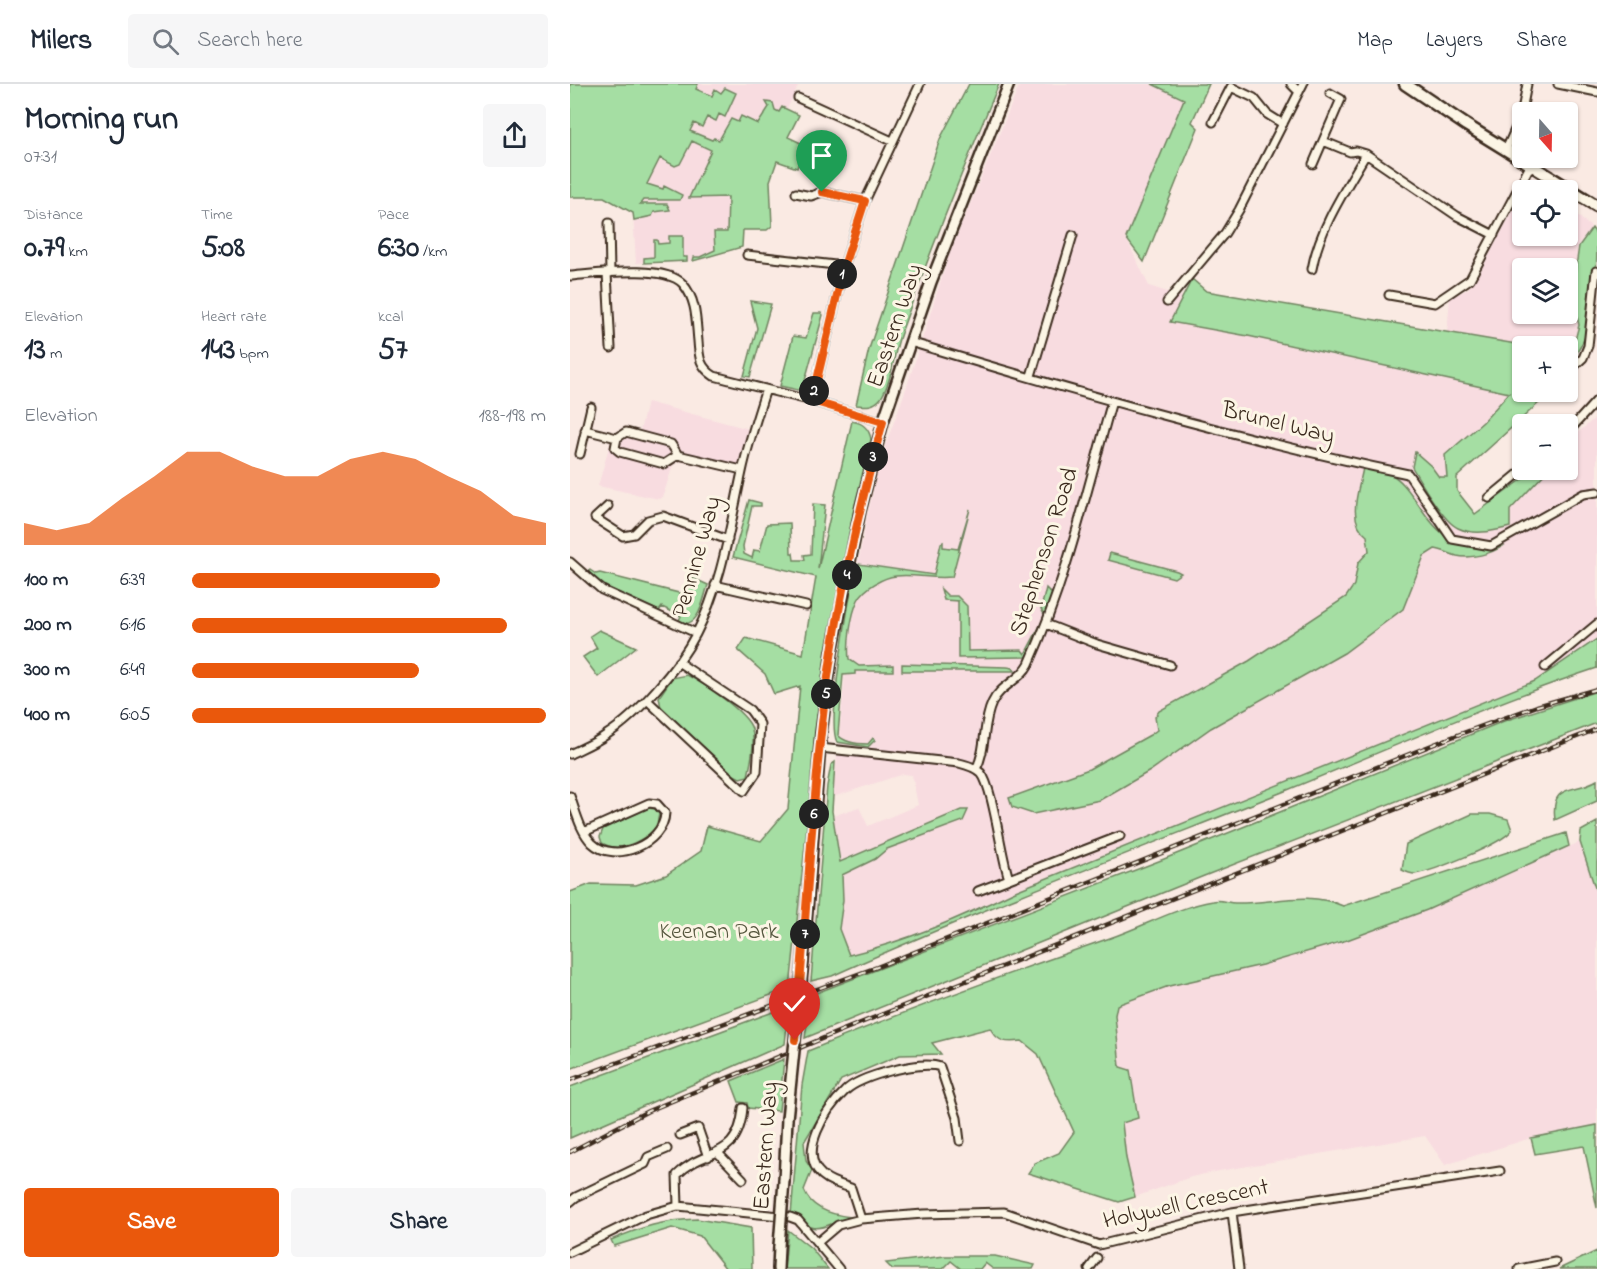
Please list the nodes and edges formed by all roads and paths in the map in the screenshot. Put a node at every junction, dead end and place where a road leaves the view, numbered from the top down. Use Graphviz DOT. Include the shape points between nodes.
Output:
graph roads {
  1 [pos="920,84"];
  2 [pos="1009,84"];
  3 [pos="1291,84"];
  4 [pos="1304,84"];
  5 [pos="1405,84"];
  6 [pos="1527,84"];
  7 [pos="1558,84"];
  8 [pos="1299,92"];
  9 [pos="1597,92"];
  10 [pos="1330,93"];
  11 [pos="798,98"];
  12 [pos="1213,122"];
  13 [pos="1282,124"];
  14 [pos="892,141"];
  15 [pos="1323,141"];
  16 [pos="1506,150"];
  17 [pos="1366,154"];
  18 [pos="1512,154"];
  19 [pos="1313,164"];
  20 [pos="1529,168"];
  21 [pos="1533,168"];
  22 [pos="796,193"];
  23 [pos="865,201"];
  24 [pos="1597,206"];
  25 [pos="609,223"];
  26 [pos="1074,235"];
  27 [pos="1494,235"];
  28 [pos="747,255"];
  29 [pos="1597,265"];
  30 [pos="844,266"];
  31 [pos="1312,269"];
  32 [pos="1597,271"];
  33 [pos="608,273"];
  34 [pos="570,276"];
  35 [pos="1389,295"];
  36 [pos="1167,302"];
  37 [pos="910,342"];
  38 [pos="611,348"];
  39 [pos="1578,363"];
  40 [pos="1031,376"];
  41 [pos="766,389"];
  42 [pos="1597,400"];
  43 [pos="812,401"];
  44 [pos="1112,401"];
  45 [pos="591,407"];
  46 [pos="1578,421"];
  47 [pos="883,422"];
  48 [pos="585,430"];
  49 [pos="617,438"];
  50 [pos="580,454"];
  51 [pos="678,455"];
  52 [pos="742,470"];
  53 [pos="1512,479"];
  54 [pos="1597,492"];
  55 [pos="1489,498"];
  56 [pos="608,506"];
  57 [pos="728,540"];
  58 [pos="570,562"];
  59 [pos="715,585"];
  60 [pos="806,606"];
  61 [pos="1046,624"];
  62 [pos="1597,624"];
  63 [pos="696,633"];
  64 [pos="678,662"];
  65 [pos="1170,665"];
  66 [pos="1545,667"];
  67 [pos="647,700"];
  68 [pos="820,748"];
  69 [pos="571,752"];
  70 [pos="976,769"];
  71 [pos="570,796"];
  72 [pos="584,832"];
  73 [pos="1120,836"];
  74 [pos="1009,879"];
  75 [pos="978,891"];
  76 [pos="743,1108"];
  77 [pos="680,1135"];
  78 [pos="960,1141"];
  79 [pos="667,1149"];
  80 [pos="718,1154"];
  81 [pos="708,1157"];
  82 [pos="1500,1171"];
  83 [pos="743,1179"];
  84 [pos="570,1202"];
  85 [pos="678,1206"];
  86 [pos="1232,1212"];
  87 [pos="861,1219"];
  88 [pos="818,1242"];
  89 [pos="570,1252"];
  90 [pos="1097,1258"];
  91 [pos="1555,1262"];
  92 [pos="778,1269"];
  93 [pos="839,1269"];
  94 [pos="1089,1269"];
  95 [pos="1239,1269"];
  96 [pos="1519,1269"];
  1 -- 14 [label="street"];
  2 -- 37 [label="street, Eastern Way"];
  3 -- 8 [label="street"];
  4 -- 8 [label="street"];
  5 -- 16 [label="main road"];
  6 -- 16 [label="street" via="1521,116"];
  7 -- 9 [label="street"];
  8 -- 13 [label="street"];
  10 -- 15 [label="street" via="1341,99"];
  11 -- 14 [label="street"];
  12 -- 13 [label="street" via="1231,87 1254,98"];
  13 -- 36 [label="street" via="1225,233"];
  14 -- 23 [label="street"];
  15 -- 17 [label="street"];
  15 -- 19 [label="street"];
  16 -- 18 [label="main road"];
  17 -- 27 [label="street" via="1457,216"];
  17 -- 31 [label="street" via="1315,251"];
  20 -- 27 [label="street"];
  21 -- 24 [label="main road"];
  22 -- 23 [label="street" via="811,196 822,192"];
  23 -- 30 [label="street"];
  25 -- 33 [label="street"];
  26 -- 40 [label="street"];
  27 -- 35 [label="street" via="1470,279 1436,303"];
  28 -- 30 [label="street"];
  29 -- 32 [label="street"];
  30 -- 43 [label="street"];
  32 -- 39 [label="street" via="1588,346"];
  33 -- 34 [label="street"];
  33 -- 38 [label="street"];
  33 -- 41 [label="street" via="652,273 682,282 694,304 699,358 704,370"];
  37 -- 40 [label="street, Brunel Way"];
  37 -- 47 [label="street, Eastern Way"];
  40 -- 44 [label="street, Brunel Way"];
  41 -- 43 [label="street"];
  41 -- 52 [label="street, Pennine Way"];
  42 -- 46 [label="street"];
  43 -- 47 [label="street"];
  44 -- 54 [label="street, Brunel Way" via="1292,449 1408,474 1452,539 1491,546 1583,494"];
  44 -- 61 [label="street, Stephenson Road"];
  45 -- 48 [label="street"];
  47 -- 68 [label="street, Eastern Way" via="832,652"];
  48 -- 49 [label="street"];
  48 -- 50 [label="street"];
  49 -- 51 [label="street" via="626,432 671,444"];
  49 -- 51 [label="street" via="615,448 620,452 664,464"];
  51 -- 52 [label="street"];
  52 -- 57 [label="street, Pennine Way"];
  53 -- 55 [label="street"];
  56 -- 57 [label="street" via="595,518 623,536 634,534 648,520 663,516"];
  57 -- 59 [label="street, Pennine Way"];
  58 -- 63 [label="street" via="602,590"];
  59 -- 60 [label="street"];
  59 -- 63 [label="street, Pennine Way"];
  61 -- 65 [label="street"];
  61 -- 70 [label="street, Stephenson Road" via="1025,671 996,695 990,707"];
  62 -- 66 [label="street"];
  63 -- 64 [label="street, Pennine Way"];
  64 -- 67 [label="street, Pennine Way"];
  64 -- 67 [label="street" via="750,710 760,724 757,772 744,791"];
  67 -- 69 [label="street, Pennine Way" via="607,735"];
  68 -- 70 [label="street" via="959,763"];
  68 -- 92 [label="street, Eastern Way, bridge" via="787,1119"];
  70 -- 74 [label="street" via="987,788"];
  71 -- 72 [label="street"];
  72 -- 72 [label="street" via="594,845 610,851 628,850 646,843 661,830 665,813 657,804 649,803"];
  73 -- 74 [label="street"];
  74 -- 75 [label="street"];
  76 -- 80 [label="street" via="741,1127 732,1143"];
  77 -- 81 [label="street" via="698,1128"];
  78 -- 87 [label="street" via="957,1118 940,1067 929,1064 903,1069 845,1090 822,1122 813,1142 812,1157 823,1176 851,1188"];
  79 -- 84 [label="street"];
  80 -- 81 [label="street"];
  80 -- 83 [label="street"];
  81 -- 85 [label="street" via="686,1166 677,1175"];
  82 -- 86 [label="street, Holywell Crescent"];
  85 -- 88 [label="street" via="790,1217 798,1220"];
  85 -- 89 [label="street" via="646,1215"];
  86 -- 87 [label="street, Holywell Crescent" via="1099,1245 1004,1212"];
  86 -- 95 [label="street"];
  87 -- 88 [label="street, Holywell Crescent" via="838,1225"];
  88 -- 93 [label="street"];
  90 -- 94 [label="street"];
  91 -- 96 [label="street"];
}
